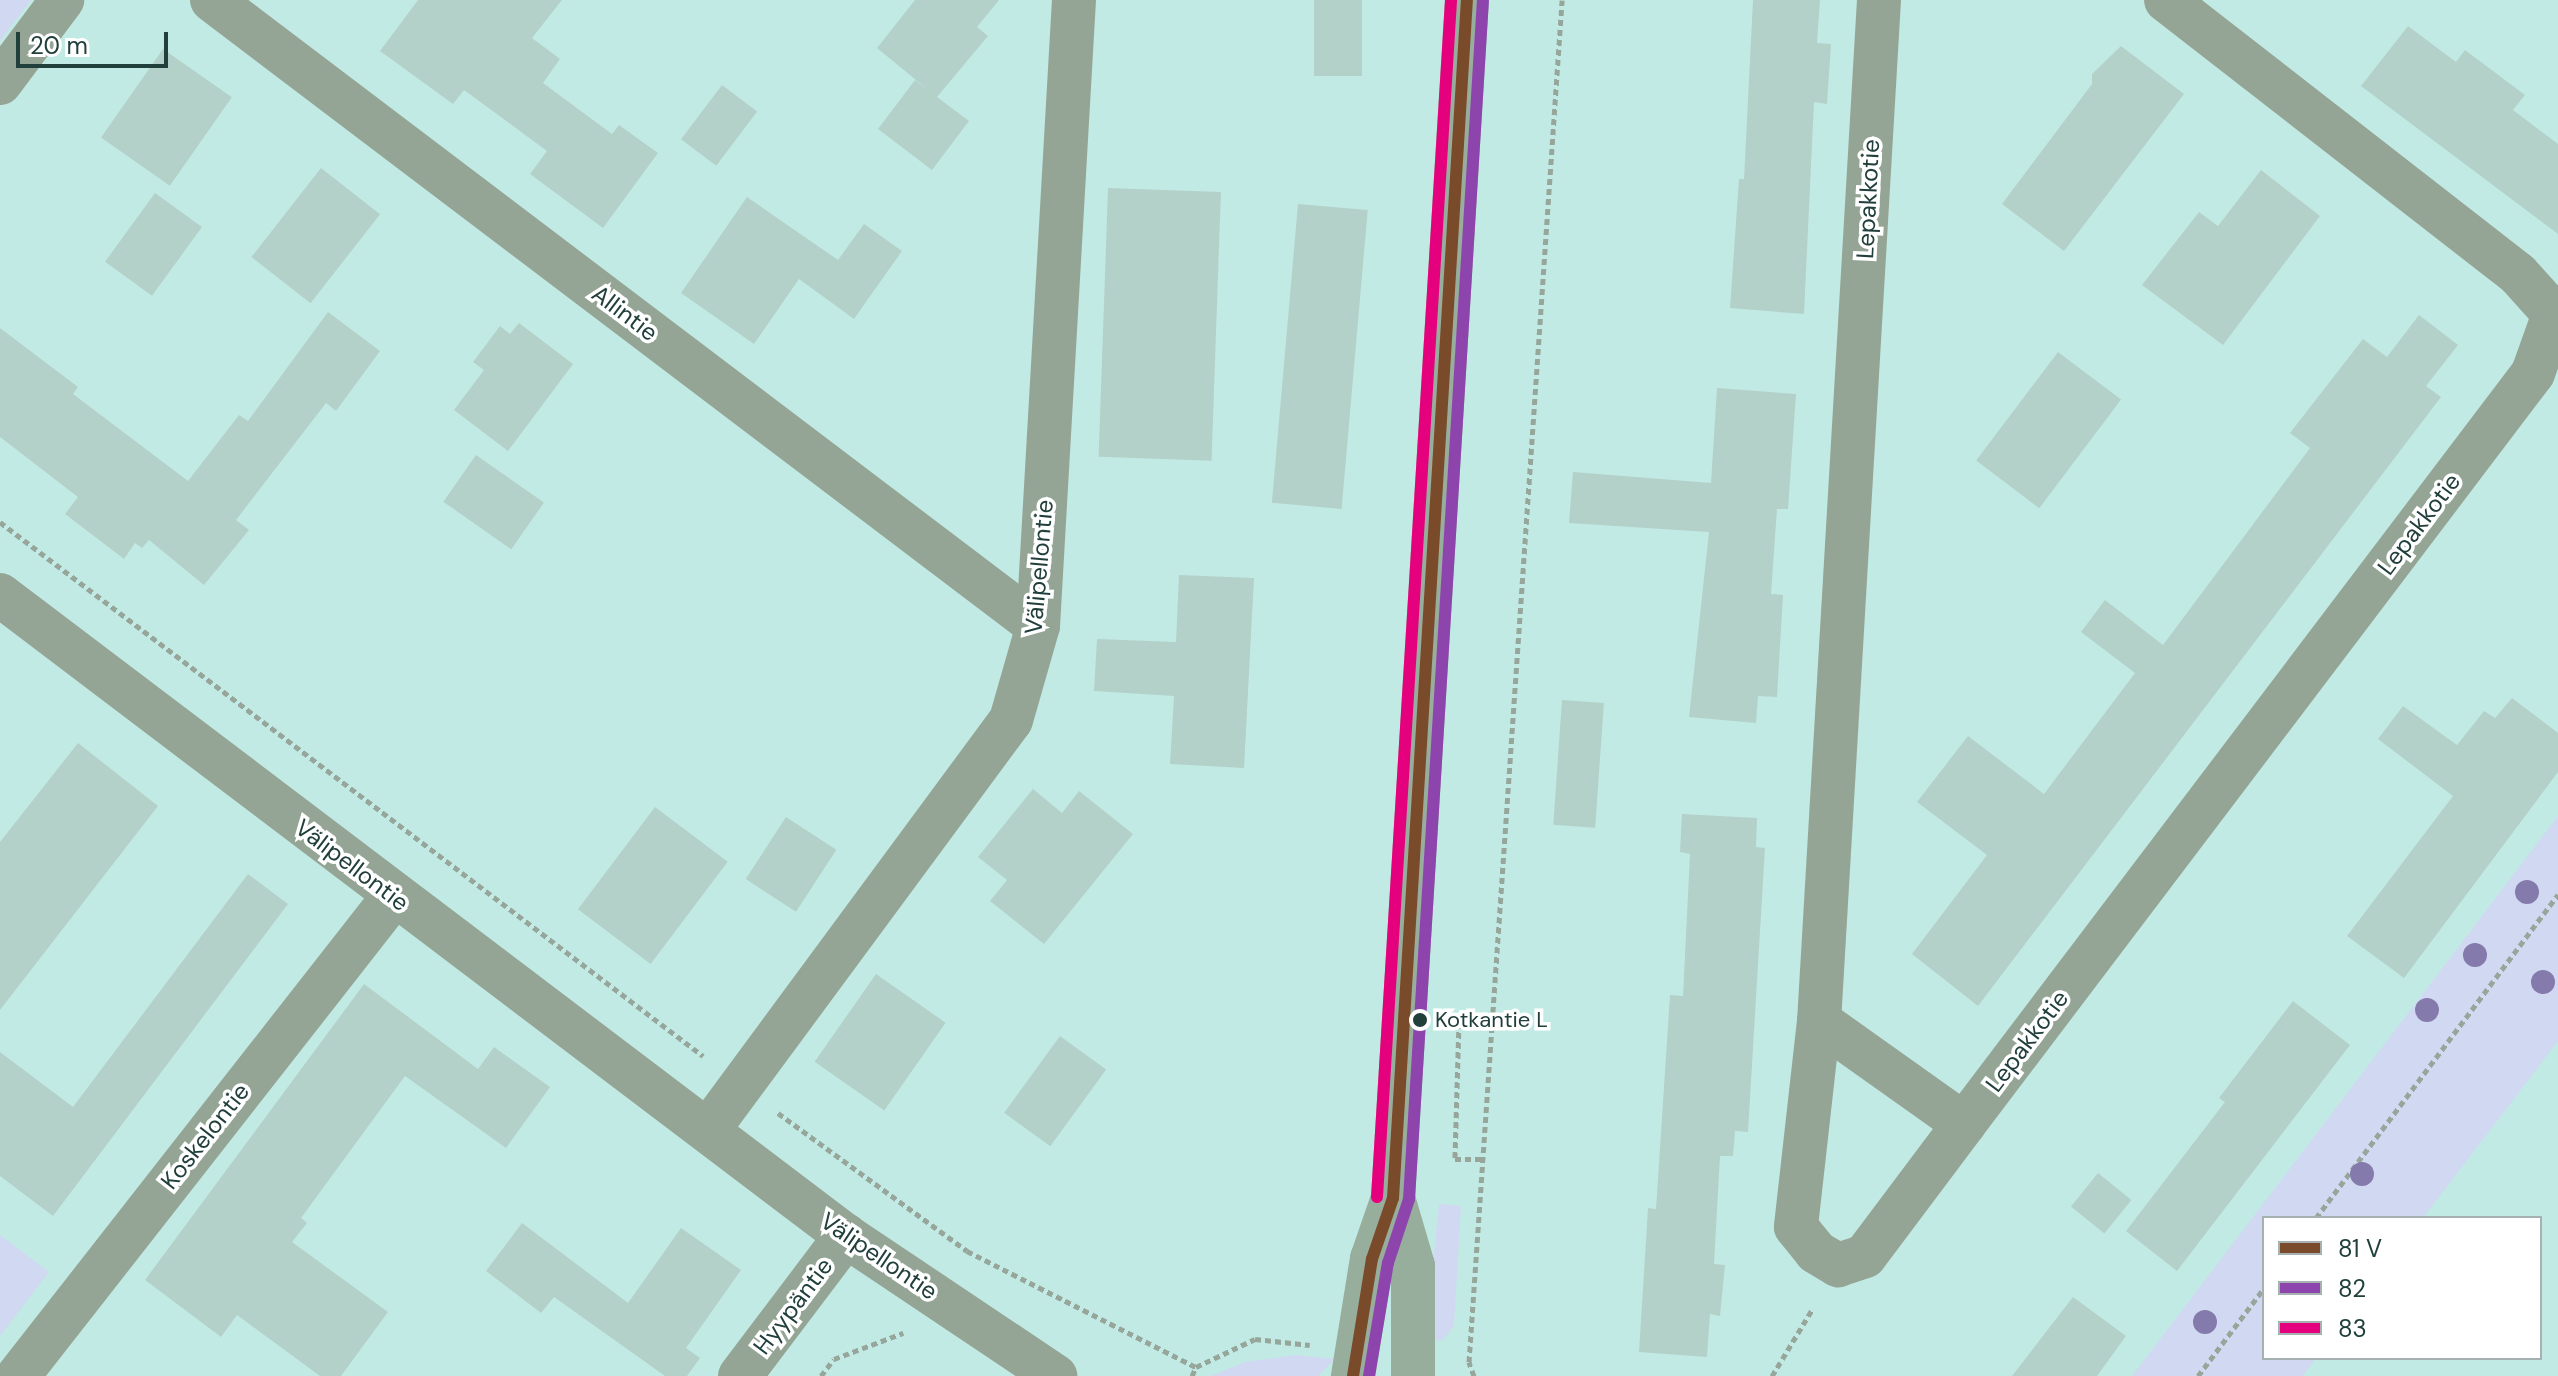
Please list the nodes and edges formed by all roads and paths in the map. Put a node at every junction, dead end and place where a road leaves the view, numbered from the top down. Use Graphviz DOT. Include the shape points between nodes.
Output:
graph roads {
  1 [pos="62,0"];
  2 [pos="212,0"];
  3 [pos="1074,0"];
  4 [pos="1467,0"];
  5 [pos="1562,0"];
  6 [pos="1879,0"];
  7 [pos="2166,0"];
  8 [pos="0,83"];
  9 [pos="0,522"];
  10 [pos="0,595"];
  11 [pos="1038,626"];
  12 [pos="2558,895"];
  13 [pos="393,897"];
  14 [pos="1819,1021"];
  15 [pos="1459,1022"];
  16 [pos="741,1085"];
  17 [pos="1964,1124"];
  18 [pos="709,1129"];
  19 [pos="1483,1159"];
  20 [pos="1393,1198"];
  21 [pos="2317,1216"];
  22 [pos="846,1236"];
  23 [pos="1838,1265"];
  24 [pos="2262,1291"];
  25 [pos="1196,1367"];
  26 [pos="18,1376"];
  27 [pos="740,1376"];
  28 [pos="1055,1376"];
  29 [pos="1353,1376"];
  30 [pos="1413,1376"];
  31 [pos="1474,1376"];
  32 [pos="1772,1376"];
  33 [pos="2198,1376"];
  1 -- 8 [label="street"];
  2 -- 11 [label="street, Allintie"];
  3 -- 11 [label="street, Välipellontie"];
  4 -- 20 [label="main road"];
  5 -- 19 [label="path"];
  6 -- 14 [label="street, Lepakkotie"];
  7 -- 17 [label="street, Lepakkotie" via="2518,274 2554,314 2533,373"];
  9 -- 16 [label="path"];
  10 -- 13 [label="street, Välipellontie"];
  11 -- 16 [label="street, Välipellontie" via="1011,720"];
  12 -- 21 [label="path"];
  13 -- 18 [label="street, Välipellontie"];
  13 -- 26 [label="street, Koskelontie"];
  14 -- 17 [label="street"];
  14 -- 23 [label="street, Lepakkotie" via="1796,1227 1816,1252"];
  15 -- 19 [label="path" via="1455,1159"];
  16 -- 18 [label="street, Välipellontie"];
  16 -- 25 [label="path" via="967,1251"];
  17 -- 23 [label="street, Lepakkotie" via="1865,1256"];
  18 -- 22 [label="street, Välipellontie"];
  19 -- 31 [label="path" via="1469,1362"];
  20 -- 29 [label="main road" via="1372,1259"];
  20 -- 30 [label="main road" via="1413,1266"];
  22 -- 27 [label="street, Hyypäntie"];
  22 -- 28 [label="street, Välipellontie"];
  23 -- 32 [label="path"];
  24 -- 33 [label="path"];
}
